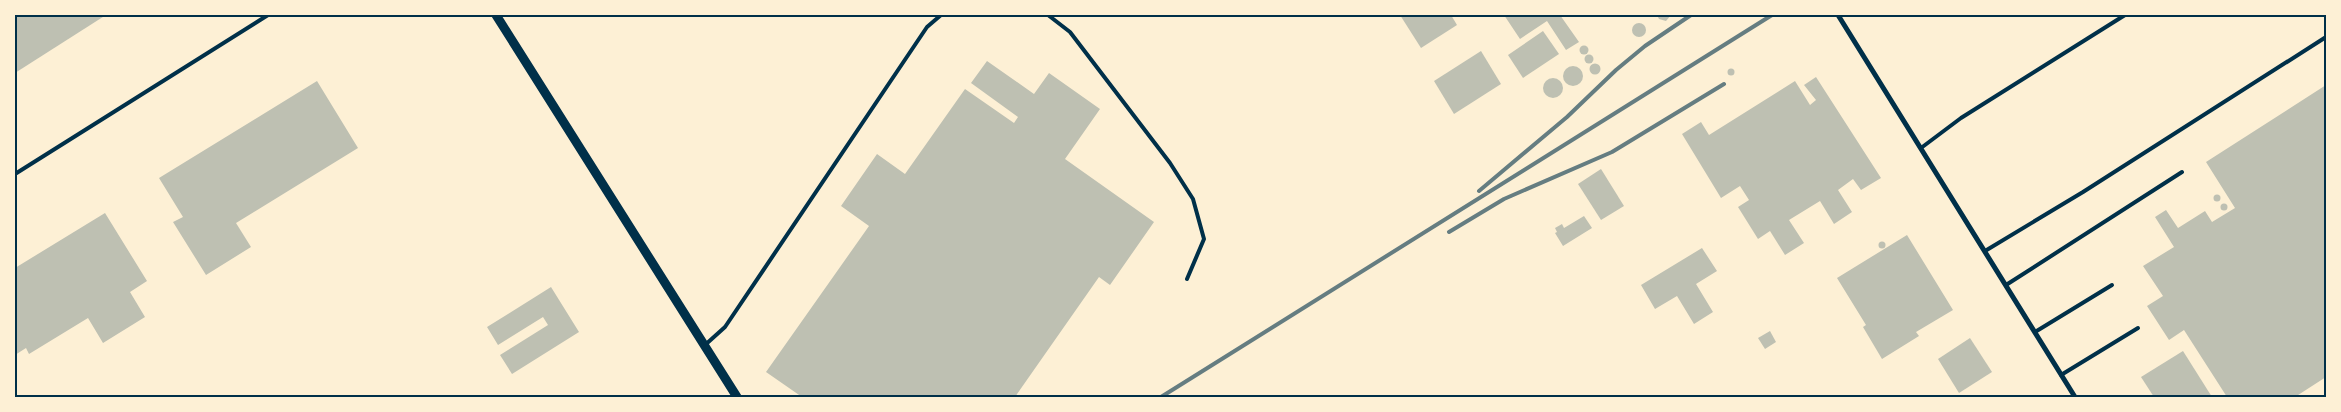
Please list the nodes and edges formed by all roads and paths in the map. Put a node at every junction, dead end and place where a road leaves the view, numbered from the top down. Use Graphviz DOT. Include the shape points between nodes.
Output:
graph roads {
  1 [pos="268,15"];
  2 [pos="496,15"];
  3 [pos="941,15"];
  4 [pos="1048,15"];
  5 [pos="1838,15"];
  6 [pos="2125,15"];
  7 [pos="2326,37"];
  8 [pos="1921,148"];
  9 [pos="2182,172"];
  10 [pos="15,174"];
  11 [pos="1985,251"];
  12 [pos="1187,279"];
  13 [pos="2006,285"];
  14 [pos="2112,285"];
  15 [pos="2138,328"];
  16 [pos="2035,332"];
  17 [pos="705,345"];
  18 [pos="2061,374"];
  19 [pos="737,397"];
  20 [pos="2075,397"];
  1 -- 10 [label="lane"];
  2 -- 17 [label="street"];
  3 -- 17 [label="lane" via="927,27 725,327"];
  4 -- 12 [label="lane" via="1070,32 1170,163 1193,199 1204,239"];
  5 -- 8 [label="street"];
  6 -- 8 [label="lane" via="1960,118"];
  7 -- 11 [label="lane"];
  8 -- 11 [label="street"];
  9 -- 13 [label="lane"];
  11 -- 13 [label="street"];
  13 -- 16 [label="street"];
  14 -- 16 [label="lane"];
  15 -- 18 [label="lane"];
  16 -- 18 [label="street"];
  17 -- 19 [label="street"];
  18 -- 20 [label="street"];
}
